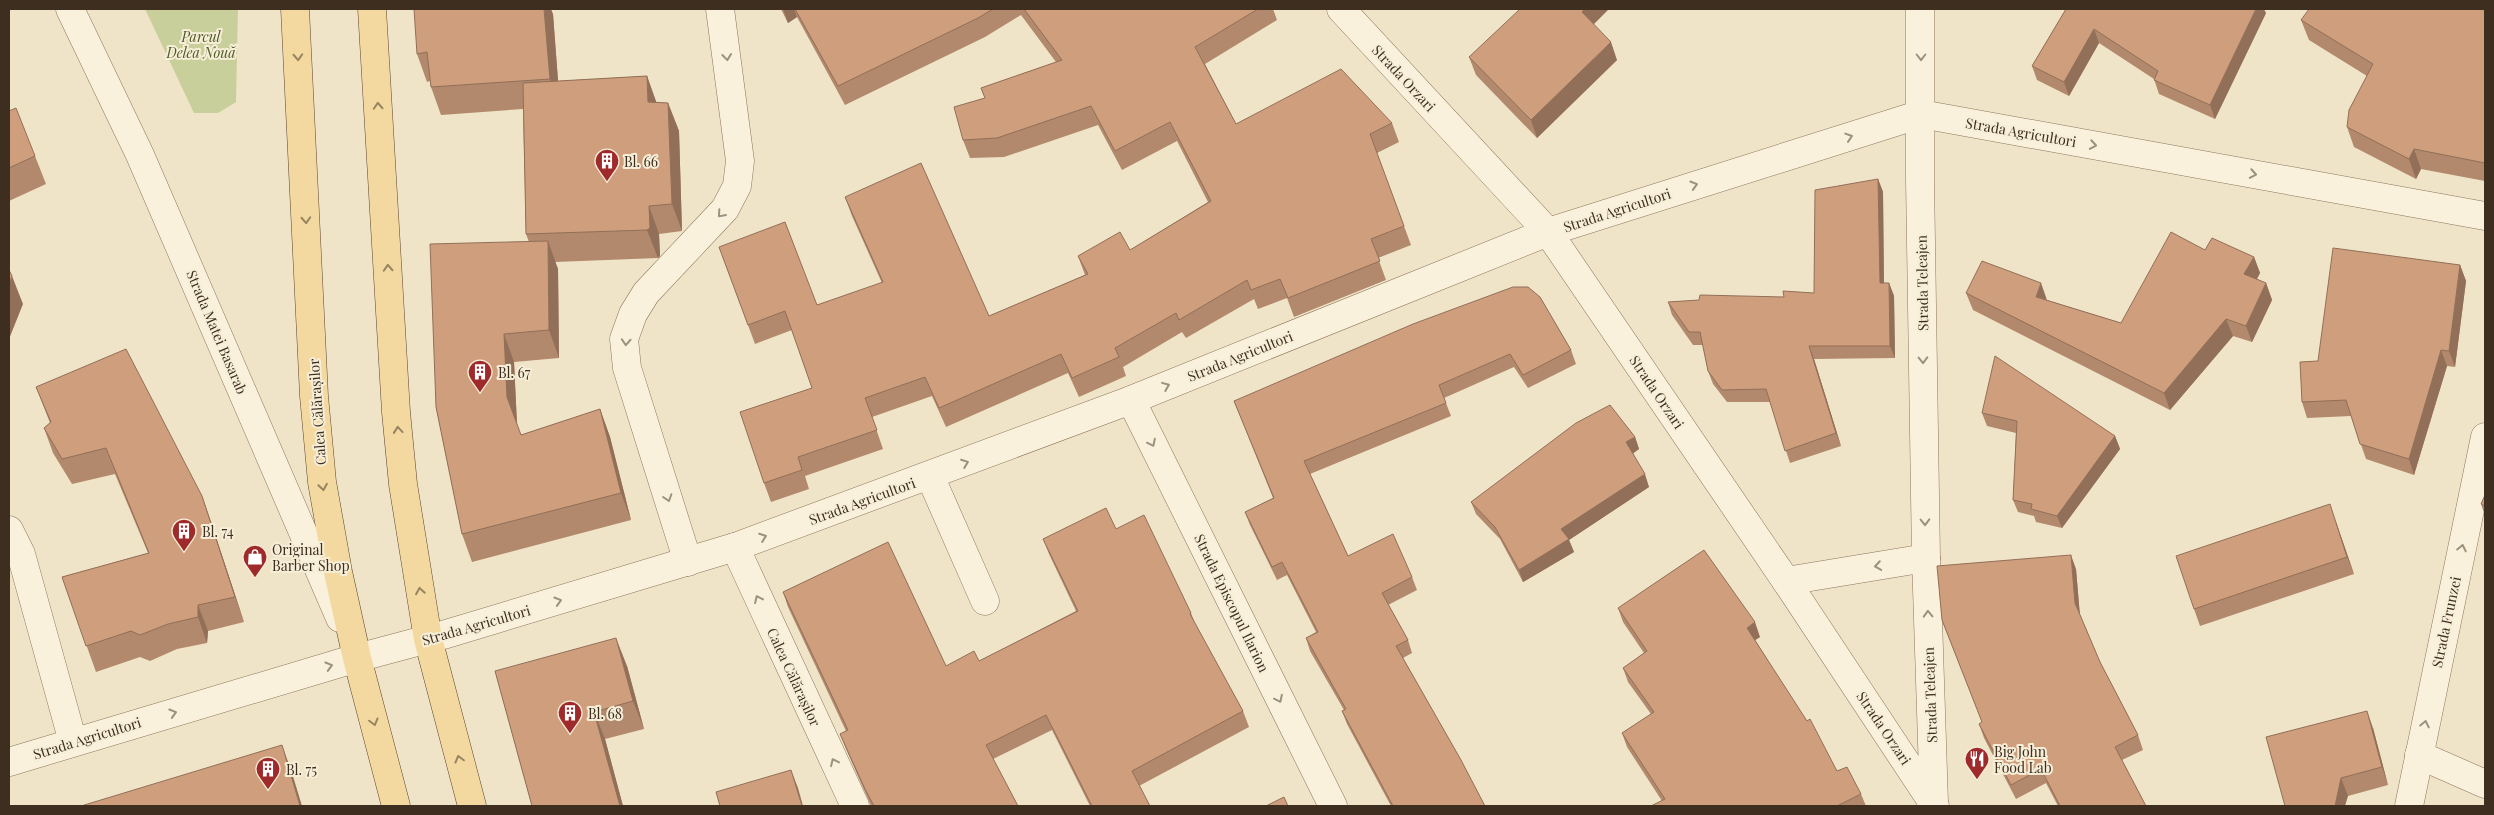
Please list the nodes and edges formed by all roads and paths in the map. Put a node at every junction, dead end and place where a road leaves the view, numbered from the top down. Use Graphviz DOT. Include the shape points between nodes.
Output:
graph roads {
  1 [pos="70,9"];
  2 [pos="295,9"];
  3 [pos="372,9"];
  4 [pos="720,9"];
  5 [pos="1341,9"];
  6 [pos="1920,9"];
  7 [pos="1921,114"];
  8 [pos="2485,216"];
  9 [pos="1548,232"];
  10 [pos="1131,400"];
  11 [pos="2485,437"];
  12 [pos="930,476"];
  13 [pos="9,530"];
  14 [pos="735,547"];
  15 [pos="1926,558"];
  16 [pos="688,562"];
  17 [pos="1786,581"];
  18 [pos="985,601"];
  19 [pos="428,639"];
  20 [pos="357,658"];
  21 [pos="74,742"];
  22 [pos="2419,755"];
  23 [pos="9,762"];
  24 [pos="2485,784"];
  25 [pos="1935,805"];
  26 [pos="396,806"];
  27 [pos="472,806"];
  28 [pos="855,806"];
  29 [pos="1333,806"];
  30 [pos="2409,806"];
  1 -- 20 [label="street, Strada Matei Basarab" via="184,254"];
  2 -- 20 [label="main road, Calea Călărașilor, one-way" via="314,396 322,482"];
  19 -- 3 [label="main road, one-way" via="403,484 396,412"];
  4 -- 16 [label="street, one-way" via="740,161 736,186 725,209 646,294 633,314 624,338 627,368"];
  5 -- 9 [label="street, Strada Orzari"];
  6 -- 7 [label="street, Strada Teleajen, one-way"];
  7 -- 8 [label="street, Strada Agricultori, one-way"];
  9 -- 7 [label="street, Strada Agricultori, one-way"];
  7 -- 15 [label="street, Strada Teleajen, one-way"];
  10 -- 9 [label="street, Strada Agricultori, one-way"];
  9 -- 17 [label="street, Strada Orzari"];
  12 -- 10 [label="street, Strada Agricultori, one-way"];
  10 -- 29 [label="street, Strada Episcopul Ilarion, one-way"];
  22 -- 11 [label="street, Strada Frunzei, one-way"];
  14 -- 12 [label="street, Strada Agricultori, one-way"];
  12 -- 18 [label="street"];
  13 -- 21 [label="street" via="21,554"];
  14 -- 16 [label="street, Strada Agricultori"];
  28 -- 14 [label="street, Calea Călărașilor, one-way"];
  15 -- 17 [label="street, one-way"];
  25 -- 15 [label="street, Strada Teleajen, one-way"];
  19 -- 16 [label="street, Strada Agricultori, one-way"];
  17 -- 25 [label="street, Strada Orzari"];
  19 -- 20 [label="street, Strada Agricultori"];
  27 -- 19 [label="main road, one-way"];
  21 -- 20 [label="street, Strada Agricultori, one-way"];
  20 -- 26 [label="main road, Calea Călărașilor, one-way"];
  21 -- 23 [label="street, Strada Agricultori"];
  22 -- 24 [label="street"];
  22 -- 30 [label="street, Strada Frunzei"];
}
